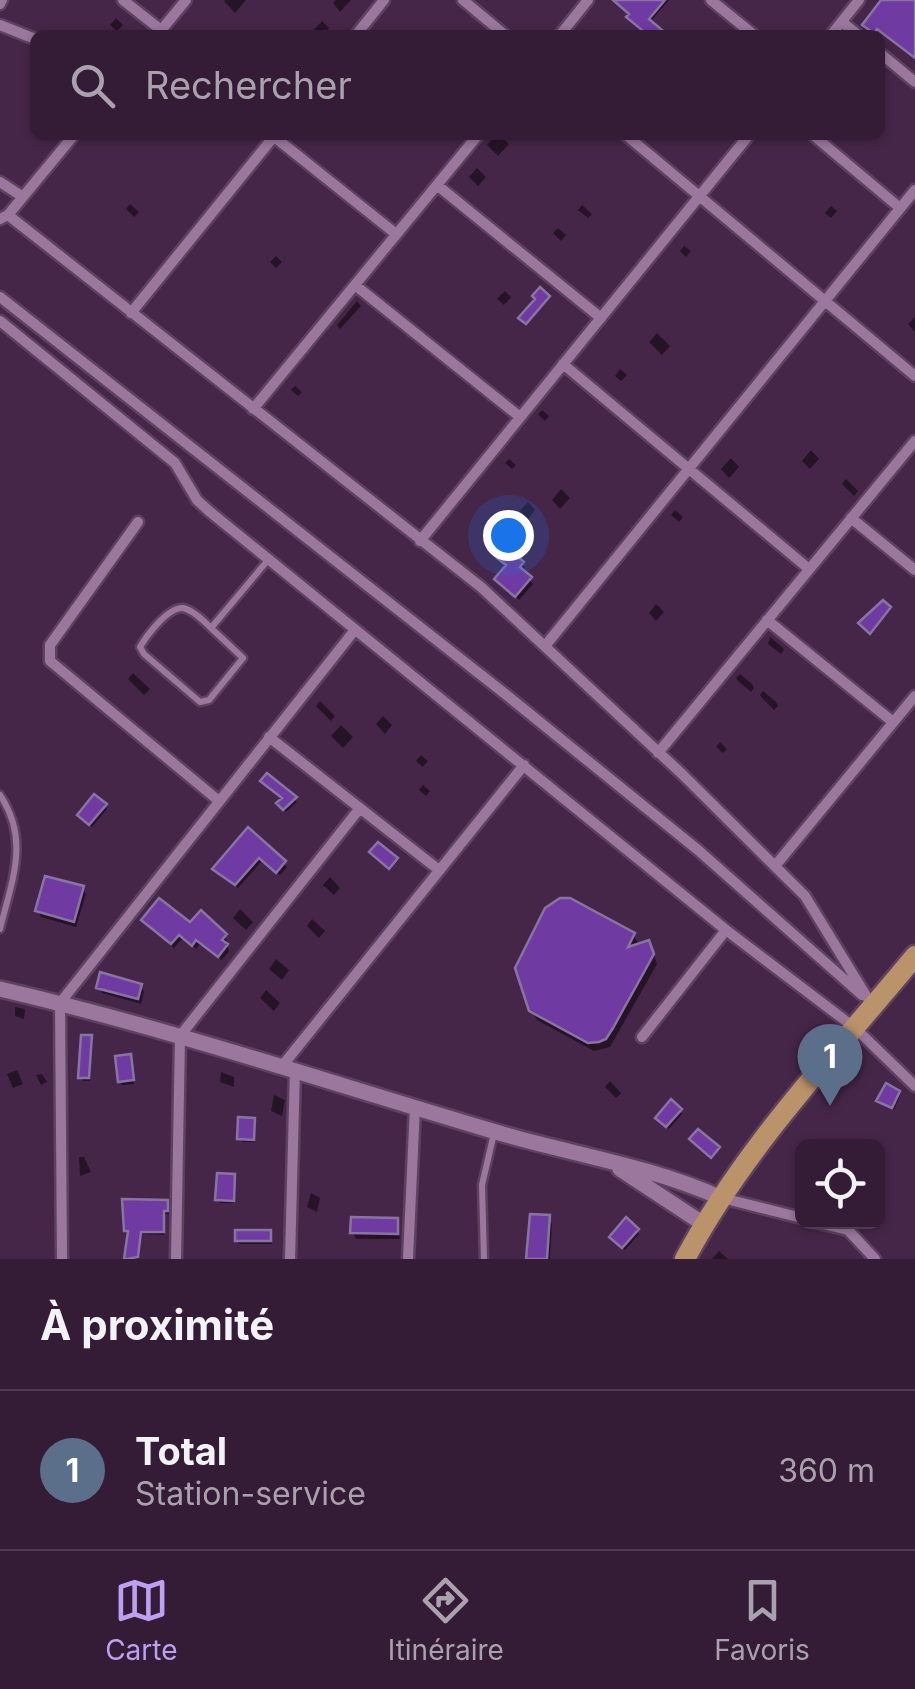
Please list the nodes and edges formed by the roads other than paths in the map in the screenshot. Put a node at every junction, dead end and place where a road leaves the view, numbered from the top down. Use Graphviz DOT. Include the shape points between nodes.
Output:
graph roads {
  1 [pos="123,0"];
  2 [pos="186,0"];
  3 [pos="384,0"];
  4 [pos="464,0"];
  5 [pos="588,0"];
  6 [pos="711,0"];
  7 [pos="859,0"];
  8 [pos="842,22"];
  9 [pos="0,25"];
  10 [pos="157,30"];
  11 [pos="161,30"];
  12 [pos="360,30"];
  13 [pos="500,30"];
  14 [pos="564,30"];
  15 [pos="748,30"];
  16 [pos="835,30"];
  17 [pos="852,30"];
  18 [pos="30,37"];
  19 [pos="885,58"];
  20 [pos="915,82"];
  21 [pos="70,140"];
  22 [pos="271,140"];
  23 [pos="279,140"];
  24 [pos="474,140"];
  25 [pos="632,140"];
  26 [pos="745,140"];
  27 [pos="820,140"];
  28 [pos="0,182"];
  29 [pos="437,185"];
  30 [pos="915,190"];
  31 [pos="700,196"];
  32 [pos="22,197"];
  33 [pos="900,208"];
  34 [pos="4,217"];
  35 [pos="396,234"];
  36 [pos="355,285"];
  37 [pos="0,298"];
  38 [pos="825,301"];
  39 [pos="131,313"];
  40 [pos="601,318"];
  41 [pos="0,322"];
  42 [pos="564,364"];
  43 [pos="915,376"];
  44 [pos="253,410"];
  45 [pos="520,417"];
  46 [pos="915,441"];
  47 [pos="689,469"];
  48 [pos="852,518"];
  49 [pos="138,522"];
  50 [pos="420,541"];
  51 [pos="268,560"];
  52 [pos="810,569"];
  53 [pos="915,570"];
  54 [pos="768,620"];
  55 [pos="211,628"];
  56 [pos="354,630"];
  57 [pos="545,646"];
  58 [pos="915,696"];
  59 [pos="893,722"];
  60 [pos="269,737"];
  61 [pos="658,753"];
  62 [pos="524,765"];
  63 [pos="0,794"];
  64 [pos="219,800"];
  65 [pos="360,808"];
  66 [pos="776,866"];
  67 [pos="439,870"];
  68 [pos="0,929"];
  69 [pos="726,930"];
  70 [pos="915,956"];
  71 [pos="0,988"];
  72 [pos="60,1002"];
  73 [pos="873,1003"];
  74 [pos="855,1028"];
  75 [pos="180,1036"];
  76 [pos="642,1038"];
  77 [pos="289,1067"];
  78 [pos="915,1086"];
  79 [pos="415,1106"];
  80 [pos="495,1132"];
  81 [pos="612,1164"];
  82 [pos="721,1198"];
  83 [pos="795,1216"];
  84 [pos="705,1225"];
  85 [pos="844,1229"];
  86 [pos="62,1259"];
  87 [pos="176,1259"];
  88 [pos="290,1259"];
  89 [pos="408,1259"];
  90 [pos="484,1259"];
  91 [pos="684,1259"];
  92 [pos="875,1259"];
  1 -- 10 [label="street"];
  2 -- 11 [label="street"];
  3 -- 12 [label="street"];
  4 -- 13 [label="street"];
  5 -- 14 [label="street"];
  6 -- 15 [label="street"];
  7 -- 8 [label="street"];
  8 -- 16 [label="street"];
  8 -- 17 [label="street"];
  9 -- 18 [label="street"];
  19 -- 20 [label="street"];
  21 -- 32 [label="street"];
  22 -- 39 [label="street"];
  23 -- 35 [label="street"];
  24 -- 29 [label="street"];
  25 -- 31 [label="street"];
  26 -- 31 [label="street"];
  27 -- 33 [label="street"];
  28 -- 32 [label="street"];
  29 -- 35 [label="street"];
  29 -- 40 [label="street"];
  30 -- 33 [label="street"];
  31 -- 38 [label="street"];
  31 -- 40 [label="street"];
  32 -- 34 [label="street"];
  33 -- 38 [label="street"];
  34 -- 39 [label="street"];
  35 -- 36 [label="street"];
  36 -- 44 [label="street"];
  36 -- 45 [label="street"];
  37 -- 73 [label="street" via="534,717"];
  38 -- 43 [label="street"];
  38 -- 47 [label="street"];
  39 -- 44 [label="street"];
  40 -- 42 [label="street"];
  41 -- 51 [label="street" via="174,463 197,500"];
  42 -- 45 [label="street"];
  42 -- 47 [label="street"];
  44 -- 50 [label="street"];
  45 -- 50 [label="street"];
  46 -- 48 [label="street"];
  47 -- 52 [label="street"];
  47 -- 57 [label="street"];
  48 -- 52 [label="street"];
  48 -- 53 [label="street"];
  49 -- 64 [label="street" via="50,644 50,661"];
  50 -- 57 [label="street"];
  51 -- 55 [label="lane"];
  51 -- 56 [label="street"];
  52 -- 54 [label="street"];
  54 -- 59 [label="street"];
  54 -- 61 [label="street"];
  55 -- 55 [label="lane" via="180,608 140,647 200,702 242,662"];
  56 -- 60 [label="street"];
  56 -- 62 [label="street"];
  57 -- 61 [label="street"];
  58 -- 59 [label="street"];
  59 -- 66 [label="street"];
  60 -- 64 [label="street"];
  60 -- 65 [label="street"];
  61 -- 66 [label="street"];
  62 -- 67 [label="street"];
  62 -- 69 [label="street"];
  63 -- 68 [label="lane" via="13,814 18,842"];
  64 -- 72 [label="street"];
  65 -- 67 [label="street"];
  65 -- 75 [label="street"];
  66 -- 73 [label="street" via="805,896"];
  67 -- 77 [label="street"];
  69 -- 74 [label="street"];
  69 -- 76 [label="street"];
  70 -- 73 [label="main road"];
  71 -- 72 [label="street"];
  72 -- 75 [label="street"];
  72 -- 86 [label="street"];
  73 -- 74 [label="main road"];
  74 -- 78 [label="street"];
  74 -- 82 [label="main road"];
  75 -- 77 [label="street"];
  75 -- 87 [label="street"];
  77 -- 79 [label="street"];
  77 -- 88 [label="street"];
  79 -- 80 [label="street"];
  79 -- 89 [label="street"];
  80 -- 81 [label="street"];
  80 -- 90 [label="lane" via="482,1185"];
  81 -- 82 [label="street" via="684,1181"];
  81 -- 84 [label="street"];
  82 -- 83 [label="street"];
  82 -- 84 [label="main road"];
  84 -- 91 [label="main road"];
  85 -- 92 [label="street"];
}
